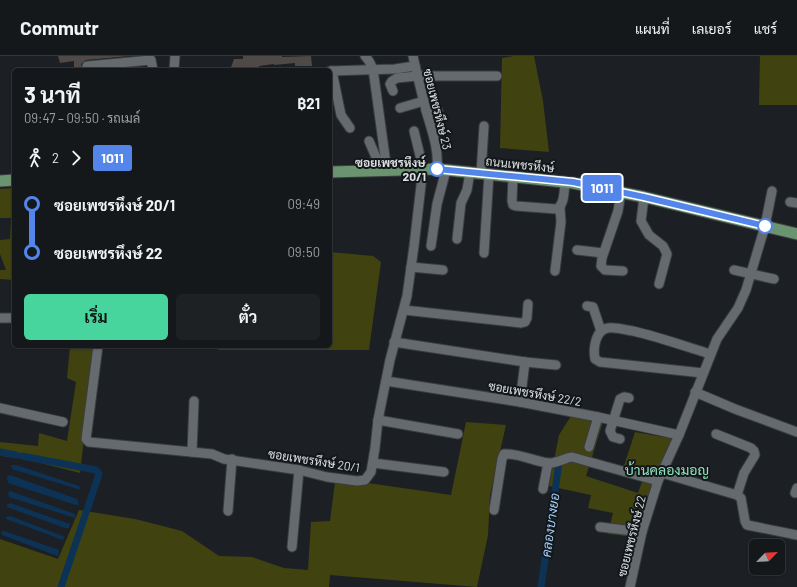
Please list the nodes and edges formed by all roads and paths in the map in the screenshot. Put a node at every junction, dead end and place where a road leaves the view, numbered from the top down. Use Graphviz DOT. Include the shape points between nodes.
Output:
graph roads {
  1 [pos="175,56"];
  2 [pos="364,56"];
  3 [pos="413,56"];
  4 [pos="151,58"];
  5 [pos="87,66"];
  6 [pos="415,66"];
  7 [pos="153,68"];
  8 [pos="174,68"];
  9 [pos="373,70"];
  10 [pos="332,71"];
  11 [pos="332,75"];
  12 [pos="417,76"];
  13 [pos="497,76"];
  14 [pos="393,91"];
  15 [pos="424,101"];
  16 [pos="400,108"];
  17 [pos="426,111"];
  18 [pos="438,111"];
  19 [pos="484,126"];
  20 [pos="350,128"];
  21 [pos="414,131"];
  22 [pos="369,141"];
  23 [pos="423,168"];
  24 [pos="442,169"];
  25 [pos="384,171"];
  26 [pos="332,172"];
  27 [pos="480,173"];
  28 [pos="513,176"];
  29 [pos="12,180"];
  30 [pos="0,181"];
  31 [pos="565,182"];
  32 [pos="772,191"];
  33 [pos="621,192"];
  34 [pos="644,197"];
  35 [pos="560,208"];
  36 [pos="765,226"];
  37 [pos="797,234"];
  38 [pos="457,239"];
  39 [pos="431,246"];
  40 [pos="577,250"];
  41 [pos="484,253"];
  42 [pos="603,253"];
  43 [pos="411,267"];
  44 [pos="443,270"];
  45 [pos="734,270"];
  46 [pos="555,271"];
  47 [pos="623,271"];
  48 [pos="751,274"];
  49 [pos="774,279"];
  50 [pos="659,284"];
  51 [pos="528,304"];
  52 [pos="587,306"];
  53 [pos="404,310"];
  54 [pos="0,318"];
  55 [pos="12,318"];
  56 [pos="601,331"];
  57 [pos="394,342"];
  58 [pos="98,348"];
  59 [pos="710,354"];
  60 [pos="525,362"];
  61 [pos="556,365"];
  62 [pos="703,373"];
  63 [pos="386,381"];
  64 [pos="696,392"];
  65 [pos="629,398"];
  66 [pos="194,401"];
  67 [pos="520,402"];
  68 [pos="0,408"];
  69 [pos="598,417"];
  70 [pos="378,420"];
  71 [pos="613,420"];
  72 [pos="63,422"];
  73 [pos="797,432"];
  74 [pos="458,434"];
  75 [pos="716,434"];
  76 [pos="679,435"];
  77 [pos="620,440"];
  78 [pos="588,447"];
  79 [pos="192,452"];
  80 [pos="232,459"];
  81 [pos="373,463"];
  82 [pos="548,463"];
  83 [pos="298,470"];
  84 [pos="444,472"];
  85 [pos="660,477"];
  86 [pos="543,489"];
  87 [pos="737,495"];
  88 [pos="494,510"];
  89 [pos="228,511"];
  90 [pos="600,527"];
  91 [pos="642,532"];
  92 [pos="797,535"];
  93 [pos="292,547"];
  94 [pos="630,587"];
  1 -- 8 [label="street"];
  2 -- 9 [label="street" via="370,61"];
  3 -- 6 [label="street, ซอยเพชรหึงษ์ 23"];
  4 -- 5 [label="street"];
  4 -- 7 [label="street"];
  6 -- 9 [label="street"];
  6 -- 12 [label="street, ซอยเพชรหึงษ์ 23"];
  9 -- 10 [label="street"];
  9 -- 25 [label="street"];
  11 -- 20 [label="street" via="341,115"];
  12 -- 13 [label="street"];
  12 -- 14 [label="street" via="392,81 390,84"];
  12 -- 15 [label="street, ซอยเพชรหึงษ์ 23"];
  15 -- 16 [label="street"];
  15 -- 17 [label="street, ซอยเพชรหึงษ์ 23"];
  17 -- 18 [label="street"];
  17 -- 24 [label="street, ซอยเพชรหึงษ์ 23"];
  19 -- 27 [label="street"];
  21 -- 23 [label="street"];
  22 -- 25 [label="street"];
  23 -- 24 [label="main road, ถนนเพชรหึงษ์"];
  23 -- 25 [label="main road, ถนนเพชรหึงษ์"];
  23 -- 43 [label="street, ซอยเพชรหึงษ์ 20/1"];
  24 -- 27 [label="main road, ถนนเพชรหึงษ์"];
  24 -- 39 [label="street, ซอยเพชรหึงษ์ 23"];
  25 -- 26 [label="main road, ถนนเพชรหึงษ์"];
  27 -- 28 [label="main road, ถนนเพชรหึงษ์"];
  27 -- 38 [label="street" via="461,203"];
  27 -- 41 [label="street"];
  28 -- 31 [label="main road, ถนนเพชรหึงษ์"];
  28 -- 35 [label="street" via="513,205"];
  29 -- 30 [label="main road"];
  31 -- 33 [label="main road, ถนนเพชรหึงษ์"];
  31 -- 35 [label="street"];
  32 -- 36 [label="street, ซอยเพชรหึงษ์ 22"];
  33 -- 34 [label="main road, ถนนเพชรหึงษ์"];
  33 -- 42 [label="street" via="618,211"];
  34 -- 36 [label="main road, ถนนเพชรหึงษ์"];
  34 -- 50 [label="street" via="641,221 649,235 663,246 667,254"];
  35 -- 46 [label="street" via="561,222"];
  36 -- 37 [label="main road, ถนนเพชรหึงษ์"];
  36 -- 48 [label="street, ซอยเพชรหึงษ์ 22"];
  40 -- 42 [label="street"];
  42 -- 47 [label="street" via="601,266 605,270"];
  43 -- 44 [label="street"];
  43 -- 53 [label="street, ซอยเพชรหึงษ์ 20/1"];
  45 -- 48 [label="street"];
  48 -- 49 [label="street"];
  48 -- 59 [label="street, ซอยเพชรหึงษ์ 22" via="742,299"];
  51 -- 53 [label="street" via="527,318 521,323"];
  52 -- 56 [label="street" via="593,307"];
  53 -- 57 [label="street, ซอยเพชรหึงษ์ 20/1"];
  54 -- 55 [label="street"];
  56 -- 59 [label="street" via="607,328 620,328 652,335"];
  56 -- 62 [label="street" via="594,353 595,359 600,362"];
  57 -- 60 [label="street"];
  57 -- 63 [label="street, ซอยเพชรหึงษ์ 20/1"];
  58 -- 79 [label="street, ซอยเพชรหึงษ์ 20/1" via="86,439 89,442"];
  59 -- 62 [label="street, ซอยเพชรหึงษ์ 22"];
  60 -- 61 [label="street"];
  60 -- 67 [label="street"];
  62 -- 64 [label="street, ซอยเพชรหึงษ์ 22"];
  63 -- 67 [label="street, ซอยเพชรหึงษ์ 22/2"];
  63 -- 70 [label="street, ซอยเพชรหึงษ์ 20/1"];
  64 -- 73 [label="street"];
  64 -- 76 [label="street, ซอยเพชรหึงษ์ 22"];
  65 -- 71 [label="street" via="620,399"];
  66 -- 79 [label="street"];
  67 -- 69 [label="street, ซอยเพชรหึงษ์ 22/2"];
  68 -- 72 [label="street"];
  69 -- 71 [label="street, ซอยเพชรหึงษ์ 22/2"];
  69 -- 78 [label="street"];
  70 -- 74 [label="street"];
  70 -- 81 [label="street, ซอยเพชรหึงษ์ 20/1"];
  71 -- 76 [label="street, ซอยเพชรหึงษ์ 22/2"];
  71 -- 77 [label="street" via="611,434"];
  75 -- 87 [label="street" via="754,451 755,455 744,473"];
  76 -- 85 [label="street, ซอยเพชรหึงษ์ 22"];
  79 -- 80 [label="street, ซอยเพชรหึงษ์ 20/1"];
  80 -- 83 [label="street, ซอยเพชรหึงษ์ 20/1"];
  80 -- 89 [label="street"];
  81 -- 83 [label="street, ซอยเพชรหึงษ์ 20/1" via="371,472 365,480 357,481"];
  81 -- 84 [label="street"];
  82 -- 85 [label="street" via="572,458"];
  82 -- 86 [label="street"];
  82 -- 88 [label="street" via="504,454"];
  83 -- 93 [label="street"];
  85 -- 87 [label="street"];
  85 -- 91 [label="street, ซอยเพชรหึงษ์ 22"];
  87 -- 92 [label="street" via="741,498 745,521 748,524"];
  90 -- 91 [label="street"];
  91 -- 94 [label="street, ซอยเพชรหึงษ์ 22"];
}
